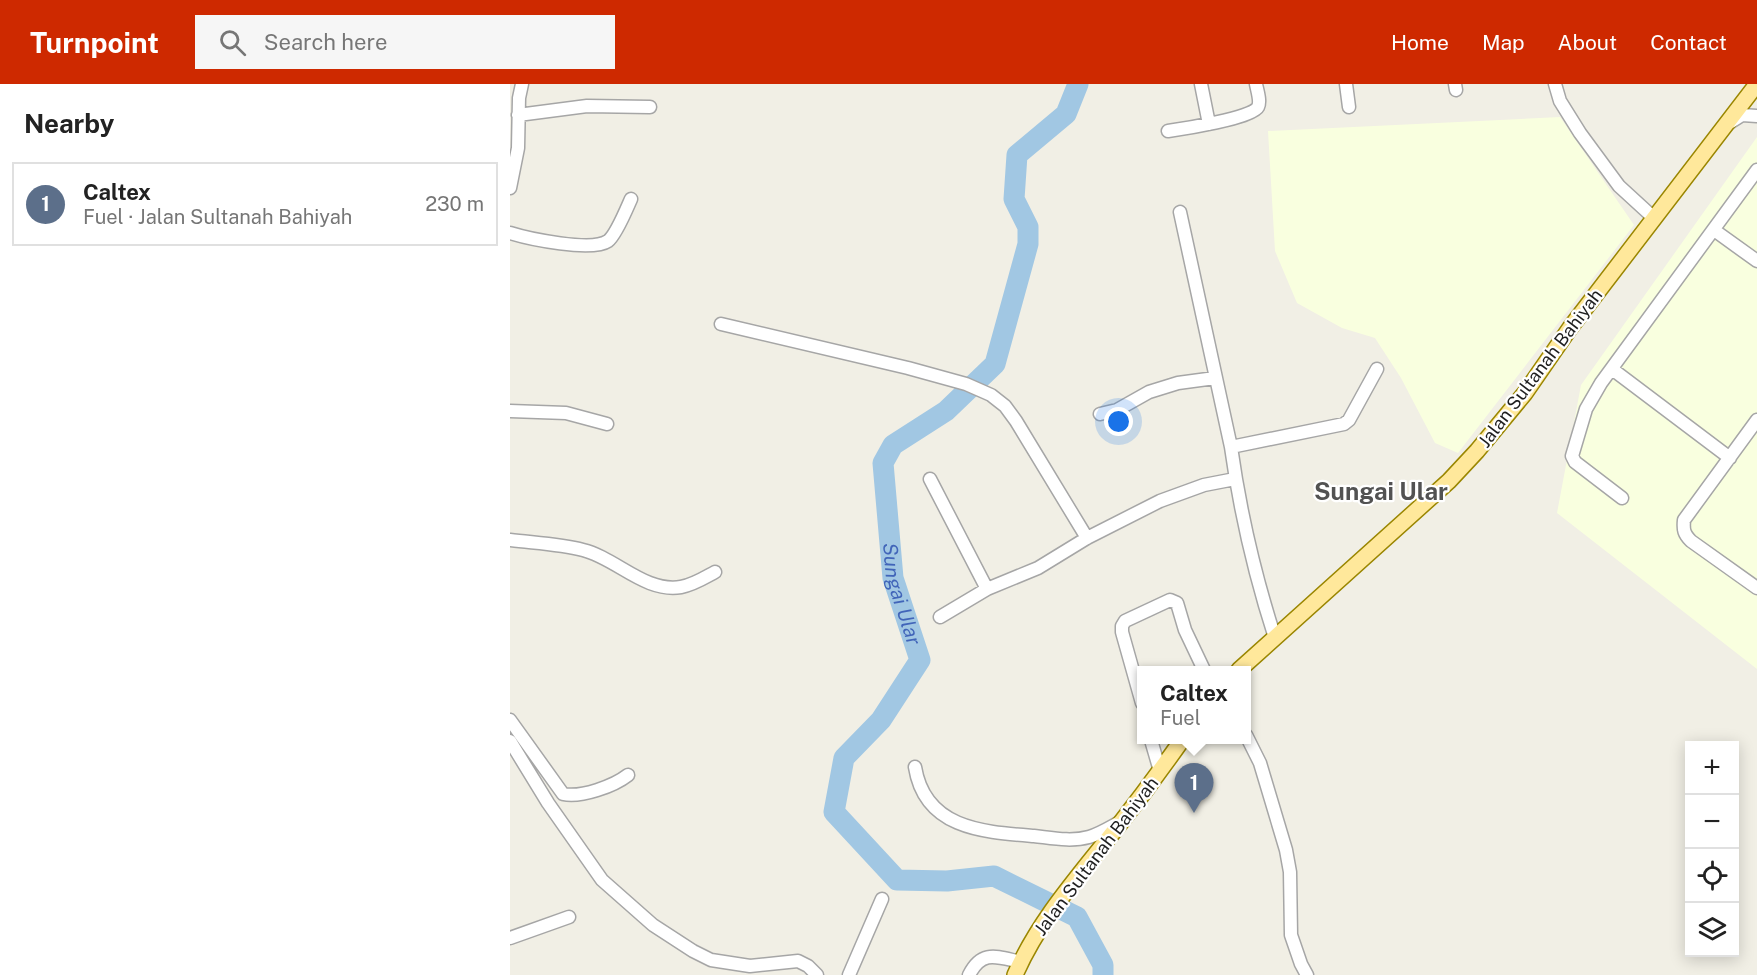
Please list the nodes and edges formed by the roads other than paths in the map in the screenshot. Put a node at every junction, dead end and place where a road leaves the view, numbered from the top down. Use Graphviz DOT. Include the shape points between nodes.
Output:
graph roads {
  1 [pos="522,84"];
  2 [pos="1201,84"];
  3 [pos="1256,84"];
  4 [pos="1346,84"];
  5 [pos="1556,84"];
  6 [pos="1757,84"];
  7 [pos="650,106"];
  8 [pos="1349,107"];
  9 [pos="518,114"];
  10 [pos="1757,116"];
  11 [pos="1209,124"];
  12 [pos="1727,124"];
  13 [pos="1168,131"];
  14 [pos="1757,170"];
  15 [pos="510,188"];
  16 [pos="631,199"];
  17 [pos="1180,212"];
  18 [pos="1655,219"];
  19 [pos="1714,230"];
  20 [pos="510,233"];
  21 [pos="1757,261"];
  22 [pos="721,324"];
  23 [pos="1377,369"];
  24 [pos="1611,369"];
  25 [pos="1215,378"];
  26 [pos="510,411"];
  27 [pos="1100,414"];
  28 [pos="1757,420"];
  29 [pos="607,424"];
  30 [pos="1231,447"];
  31 [pos="1730,458"];
  32 [pos="930,479"];
  33 [pos="1235,479"];
  34 [pos="1622,498"];
  35 [pos="1087,538"];
  36 [pos="510,540"];
  37 [pos="715,572"];
  38 [pos="987,588"];
  39 [pos="1757,588"];
  40 [pos="940,617"];
  41 [pos="1275,638"];
  42 [pos="1202,666"];
  43 [pos="1244,666"];
  44 [pos="1137,685"];
  45 [pos="510,720"];
  46 [pos="510,741"];
  47 [pos="1152,744"];
  48 [pos="1179,744"];
  49 [pos="1250,744"];
  50 [pos="915,767"];
  51 [pos="1160,771"];
  52 [pos="628,775"];
  53 [pos="1122,821"];
  54 [pos="882,899"];
  55 [pos="568,917"];
  56 [pos="510,938"];
  57 [pos="1018,968"];
  58 [pos="765,970"];
  59 [pos="817,975"];
  60 [pos="849,975"];
  61 [pos="969,975"];
  62 [pos="1307,975"];
  1 -- 9 [label="street"];
  2 -- 11 [label="street"];
  3 -- 11 [label="street" via="1259,104 1255,111"];
  4 -- 8 [label="street"];
  5 -- 18 [label="street" via="1560,101 1599,159 1619,186"];
  6 -- 12 [label="main road, Jalan Sultanah Bahiyah"];
  7 -- 9 [label="street" via="587,106"];
  9 -- 15 [label="street" via="518,148"];
  10 -- 12 [label="street" via="1742,115"];
  11 -- 13 [label="street"];
  12 -- 18 [label="main road, Jalan Sultanah Bahiyah"];
  14 -- 19 [label="street"];
  16 -- 20 [label="street" via="612,238 604,243 561,244"];
  17 -- 25 [label="street"];
  18 -- 41 [label="main road, Jalan Sultanah Bahiyah" via="1477,451"];
  19 -- 21 [label="street"];
  19 -- 24 [label="street"];
  22 -- 35 [label="street" via="908,368 991,395 1016,421"];
  23 -- 30 [label="street" via="1344,424"];
  24 -- 31 [label="street"];
  24 -- 34 [label="street" via="1586,409 1572,456"];
  25 -- 27 [label="street" via="1149,392 1117,410"];
  25 -- 30 [label="street"];
  26 -- 29 [label="street" via="566,413"];
  28 -- 31 [label="street"];
  30 -- 33 [label="street"];
  31 -- 39 [label="street" via="1684,520 1683,527 1691,541"];
  32 -- 38 [label="street"];
  33 -- 35 [label="street" via="1160,501"];
  33 -- 41 [label="street"];
  35 -- 38 [label="street" via="1038,568"];
  36 -- 37 [label="street" via="584,550 661,586 680,588"];
  38 -- 40 [label="street"];
  41 -- 43 [label="main road, Jalan Sultanah Bahiyah"];
  42 -- 44 [label="street" via="1177,603 1170,600 1122,626"];
  45 -- 52 [label="street" via="563,794 611,786"];
  46 -- 58 [label="street" via="602,880 652,925 711,960"];
  47 -- 51 [label="street"];
  48 -- 51 [label="main road, Jalan Sultanah Bahiyah"];
  49 -- 62 [label="street" via="1286,850 1291,935"];
  50 -- 53 [label="street" via="917,784 929,804 952,821 981,830 1072,840 1095,835"];
  51 -- 53 [label="main road, Jalan Sultanah Bahiyah"];
  53 -- 57 [label="main road, Jalan Sultanah Bahiyah" via="1076,877 1038,931"];
  54 -- 60 [label="street"];
  55 -- 56 [label="street"];
  57 -- 61 [label="street" via="992,956 982,958"];
  58 -- 59 [label="street" via="798,961"];
}
